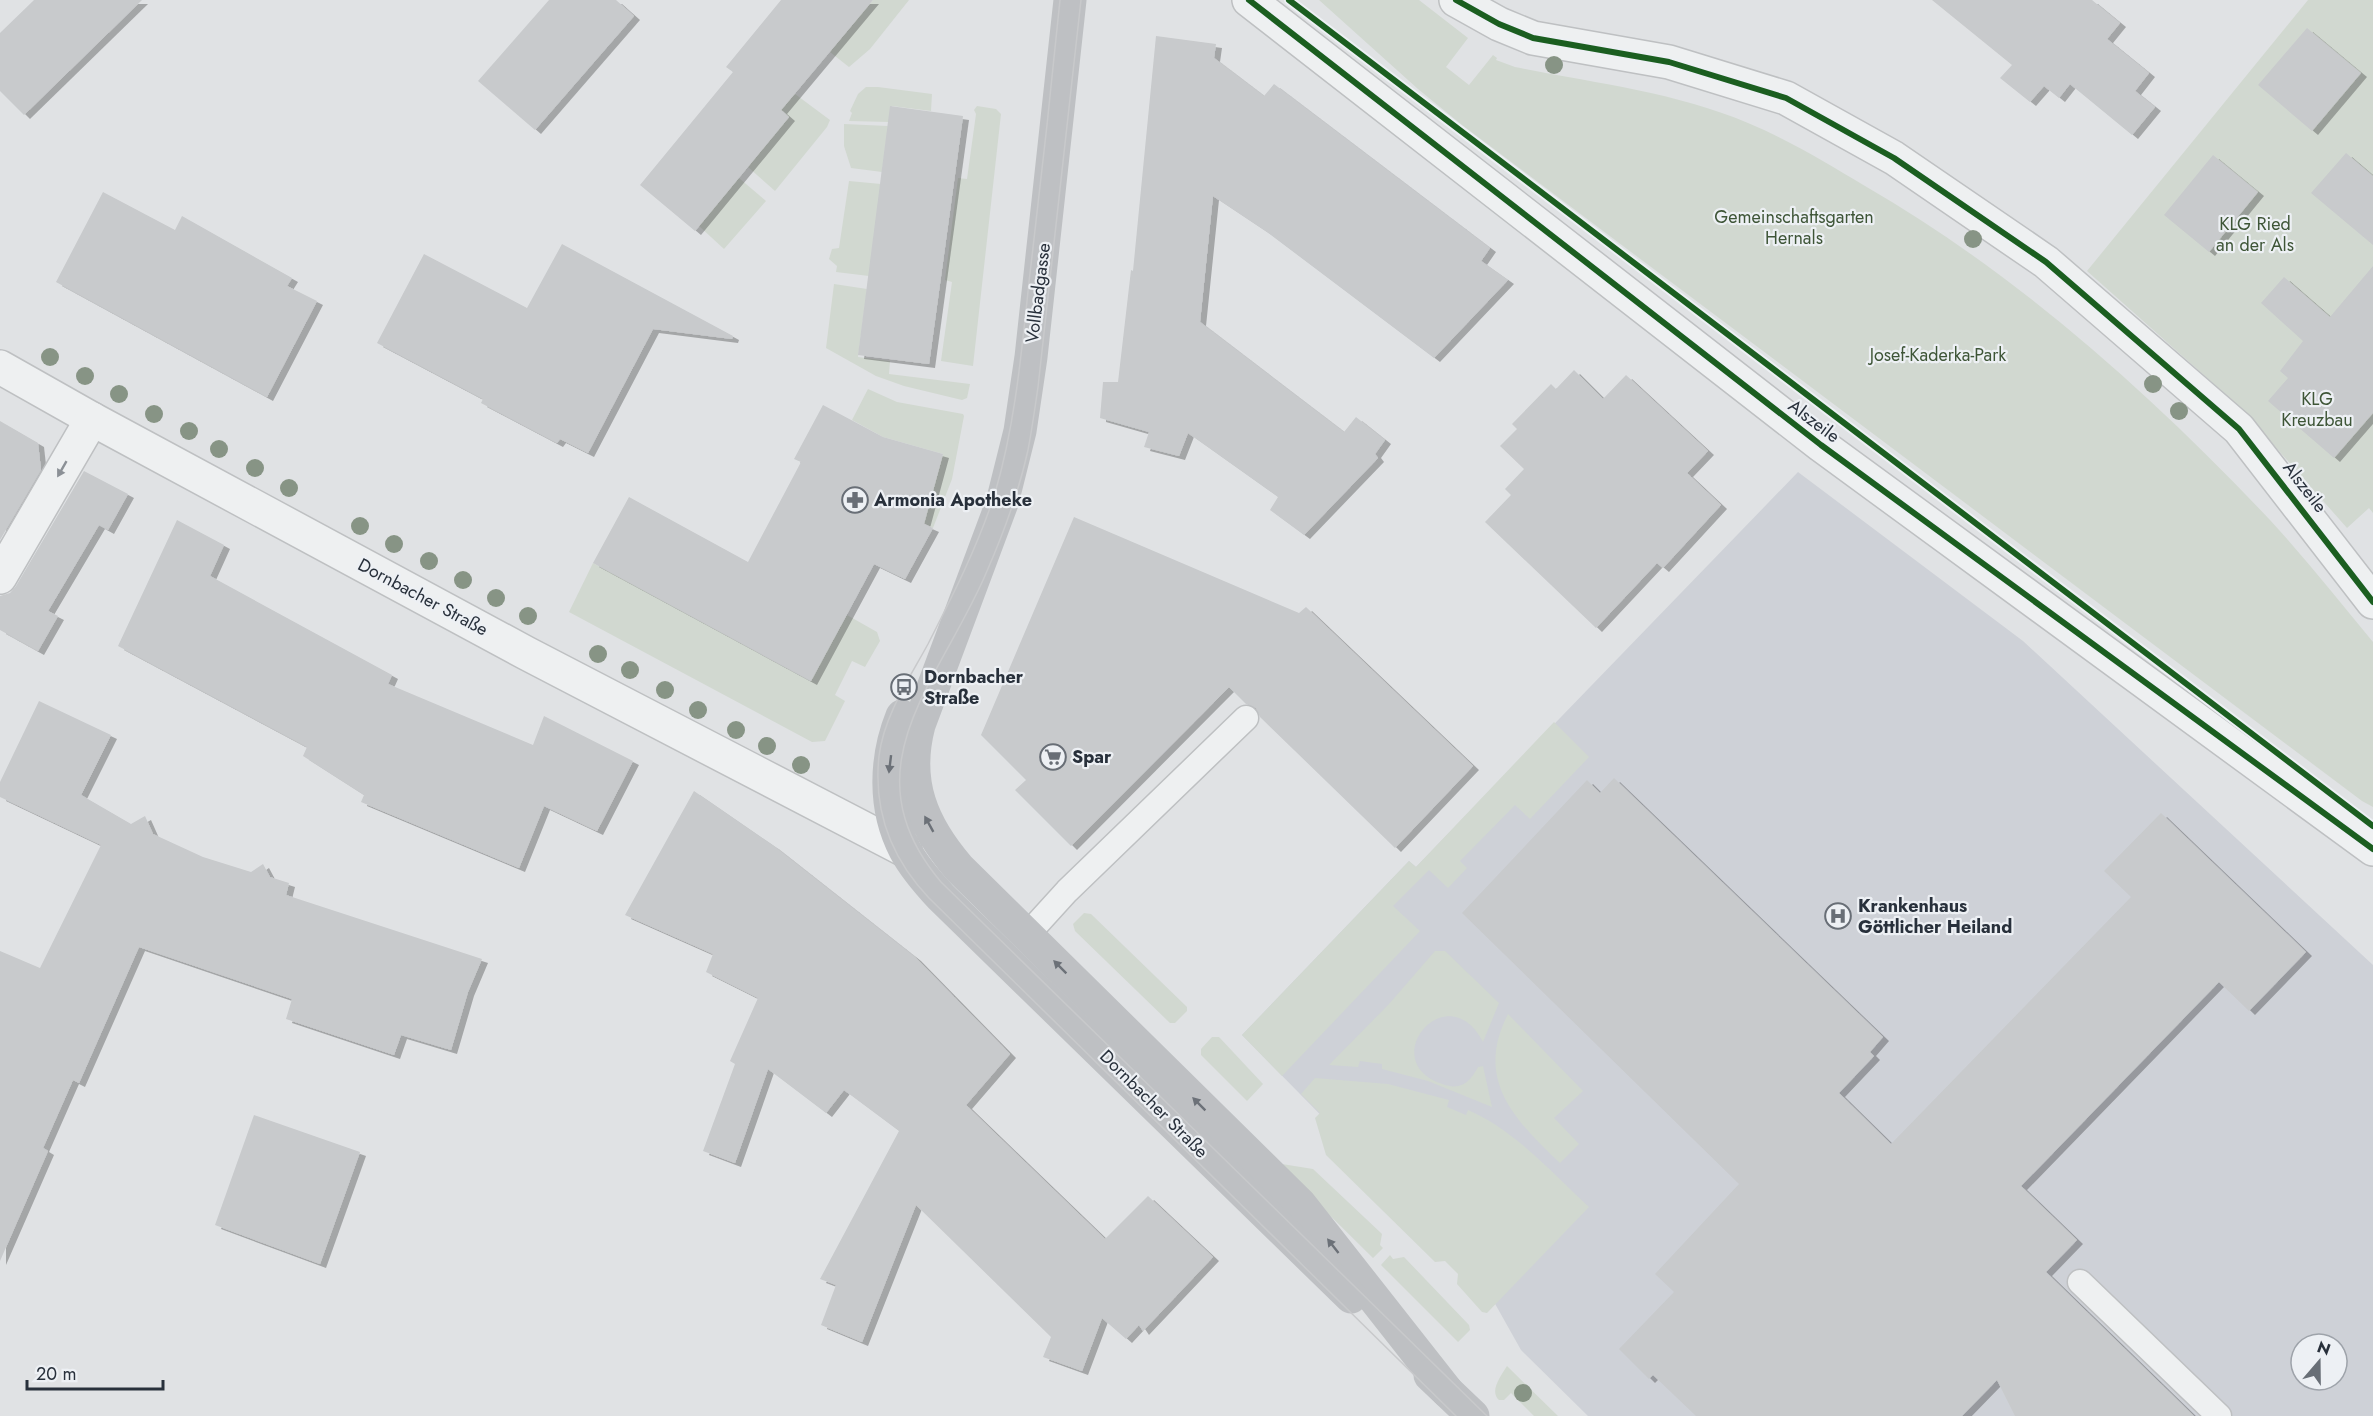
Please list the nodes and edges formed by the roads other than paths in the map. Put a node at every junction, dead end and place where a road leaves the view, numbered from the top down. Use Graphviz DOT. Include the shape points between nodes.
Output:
graph roads {
  1 [pos="1070,0"];
  2 [pos="1249,0"];
  3 [pos="1456,0"];
  4 [pos="0,366"];
  5 [pos="92,419"];
  6 [pos="0,577"];
  7 [pos="973,578"];
  8 [pos="2373,602"];
  9 [pos="1246,718"];
  10 [pos="914,783"];
  11 [pos="2373,849"];
  12 [pos="905,850"];
  13 [pos="1027,935"];
  14 [pos="2080,1282"];
  15 [pos="1447,1391"];
  16 [pos="1473,1416"];
  17 [pos="2219,1416"];
  1 -- 7 [label="main road, Vollbadgasse" via="1020,431 1002,504"];
  2 -- 11 [label="street, Alszeile" via="1821,445"];
  3 -- 8 [label="street, Alszeile" via="1533,38 1669,62 1786,98 1894,158 2046,262 2240,429"];
  4 -- 5 [label="street, Dornbacher Straße"];
  5 -- 6 [label="street, one-way"];
  5 -- 12 [label="street, Dornbacher Straße" via="536,658"];
  7 -- 10 [label="main road, Vollbadgasse" via="919,725"];
  7 -- 12 [label="main road, Vollbadgasse, one-way" via="896,730 889,789"];
  9 -- 13 [label="lane" via="1067,891"];
  13 -- 10 [label="main road, Dornbacher Straße, one-way" via="947,853 922,811"];
  12 -- 15 [label="main road, Dornbacher Straße" via="941,897"];
  15 -- 13 [label="main road, Dornbacher Straße, one-way" via="1300,1204"];
  14 -- 17 [label="lane"];
  15 -- 16 [label="main road, Dornbacher Straße"];
}
